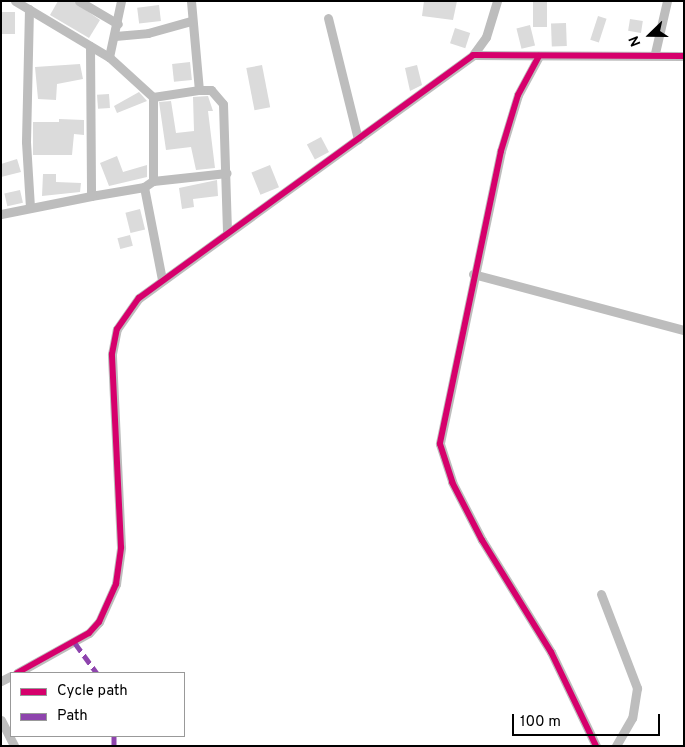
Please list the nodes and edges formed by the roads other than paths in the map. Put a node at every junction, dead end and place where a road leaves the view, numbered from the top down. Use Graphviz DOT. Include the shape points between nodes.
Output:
graph roads {
  1 [pos="14,1"];
  2 [pos="79,1"];
  3 [pos="121,1"];
  4 [pos="190,1"];
  5 [pos="497,1"];
  6 [pos="667,1"];
  7 [pos="29,9"];
  8 [pos="328,18"];
  9 [pos="191,21"];
  10 [pos="118,24"];
  11 [pos="114,36"];
  12 [pos="90,46"];
  13 [pos="655,53"];
  14 [pos="473,55"];
  15 [pos="539,56"];
  16 [pos="684,56"];
  17 [pos="109,57"];
  18 [pos="199,90"];
  19 [pos="153,97"];
  20 [pos="358,139"];
  21 [pos="226,173"];
  22 [pos="153,181"];
  23 [pos="144,187"];
  24 [pos="91,196"];
  25 [pos="30,208"];
  26 [pos="1,214"];
  27 [pos="227,233"];
  28 [pos="473,274"];
  29 [pos="162,280"];
  30 [pos="684,330"];
  31 [pos="600,594"];
  32 [pos="19,672"];
  33 [pos="1,720"];
  34 [pos="14,746"];
  35 [pos="596,746"];
  36 [pos="616,746"];
  1 -- 7 [label="street"];
  2 -- 10 [label="street"];
  3 -- 10 [label="street"];
  4 -- 9 [label="street"];
  5 -- 14 [label="street" via="486,37"];
  6 -- 13 [label="street"];
  7 -- 12 [label="street"];
  7 -- 25 [label="street" via="26,142"];
  8 -- 20 [label="street"];
  9 -- 11 [label="street" via="148,33"];
  9 -- 18 [label="street"];
  10 -- 11 [label="street"];
  11 -- 17 [label="street"];
  12 -- 17 [label="street"];
  12 -- 24 [label="street"];
  13 -- 15 [label="street"];
  13 -- 16 [label="street"];
  14 -- 15 [label="street"];
  14 -- 20 [label="street"];
  15 -- 28 [label="street" via="515,104"];
  17 -- 19 [label="street"];
  18 -- 19 [label="street"];
  18 -- 21 [label="street" via="211,90 223,104"];
  19 -- 22 [label="street"];
  20 -- 27 [label="street"];
  21 -- 22 [label="street"];
  21 -- 27 [label="street"];
  22 -- 23 [label="street"];
  23 -- 24 [label="street"];
  23 -- 29 [label="street"];
  24 -- 25 [label="street"];
  25 -- 26 [label="street"];
  27 -- 29 [label="street"];
  28 -- 30 [label="street"];
  28 -- 35 [label="street" via="443,418 440,444 444,461 482,540 551,652"];
  29 -- 32 [label="street" via="139,298 117,329 112,354 121,547 116,584 99,622 89,633"];
  31 -- 36 [label="street" via="637,688 632,718"];
  33 -- 34 [label="street"];
}
